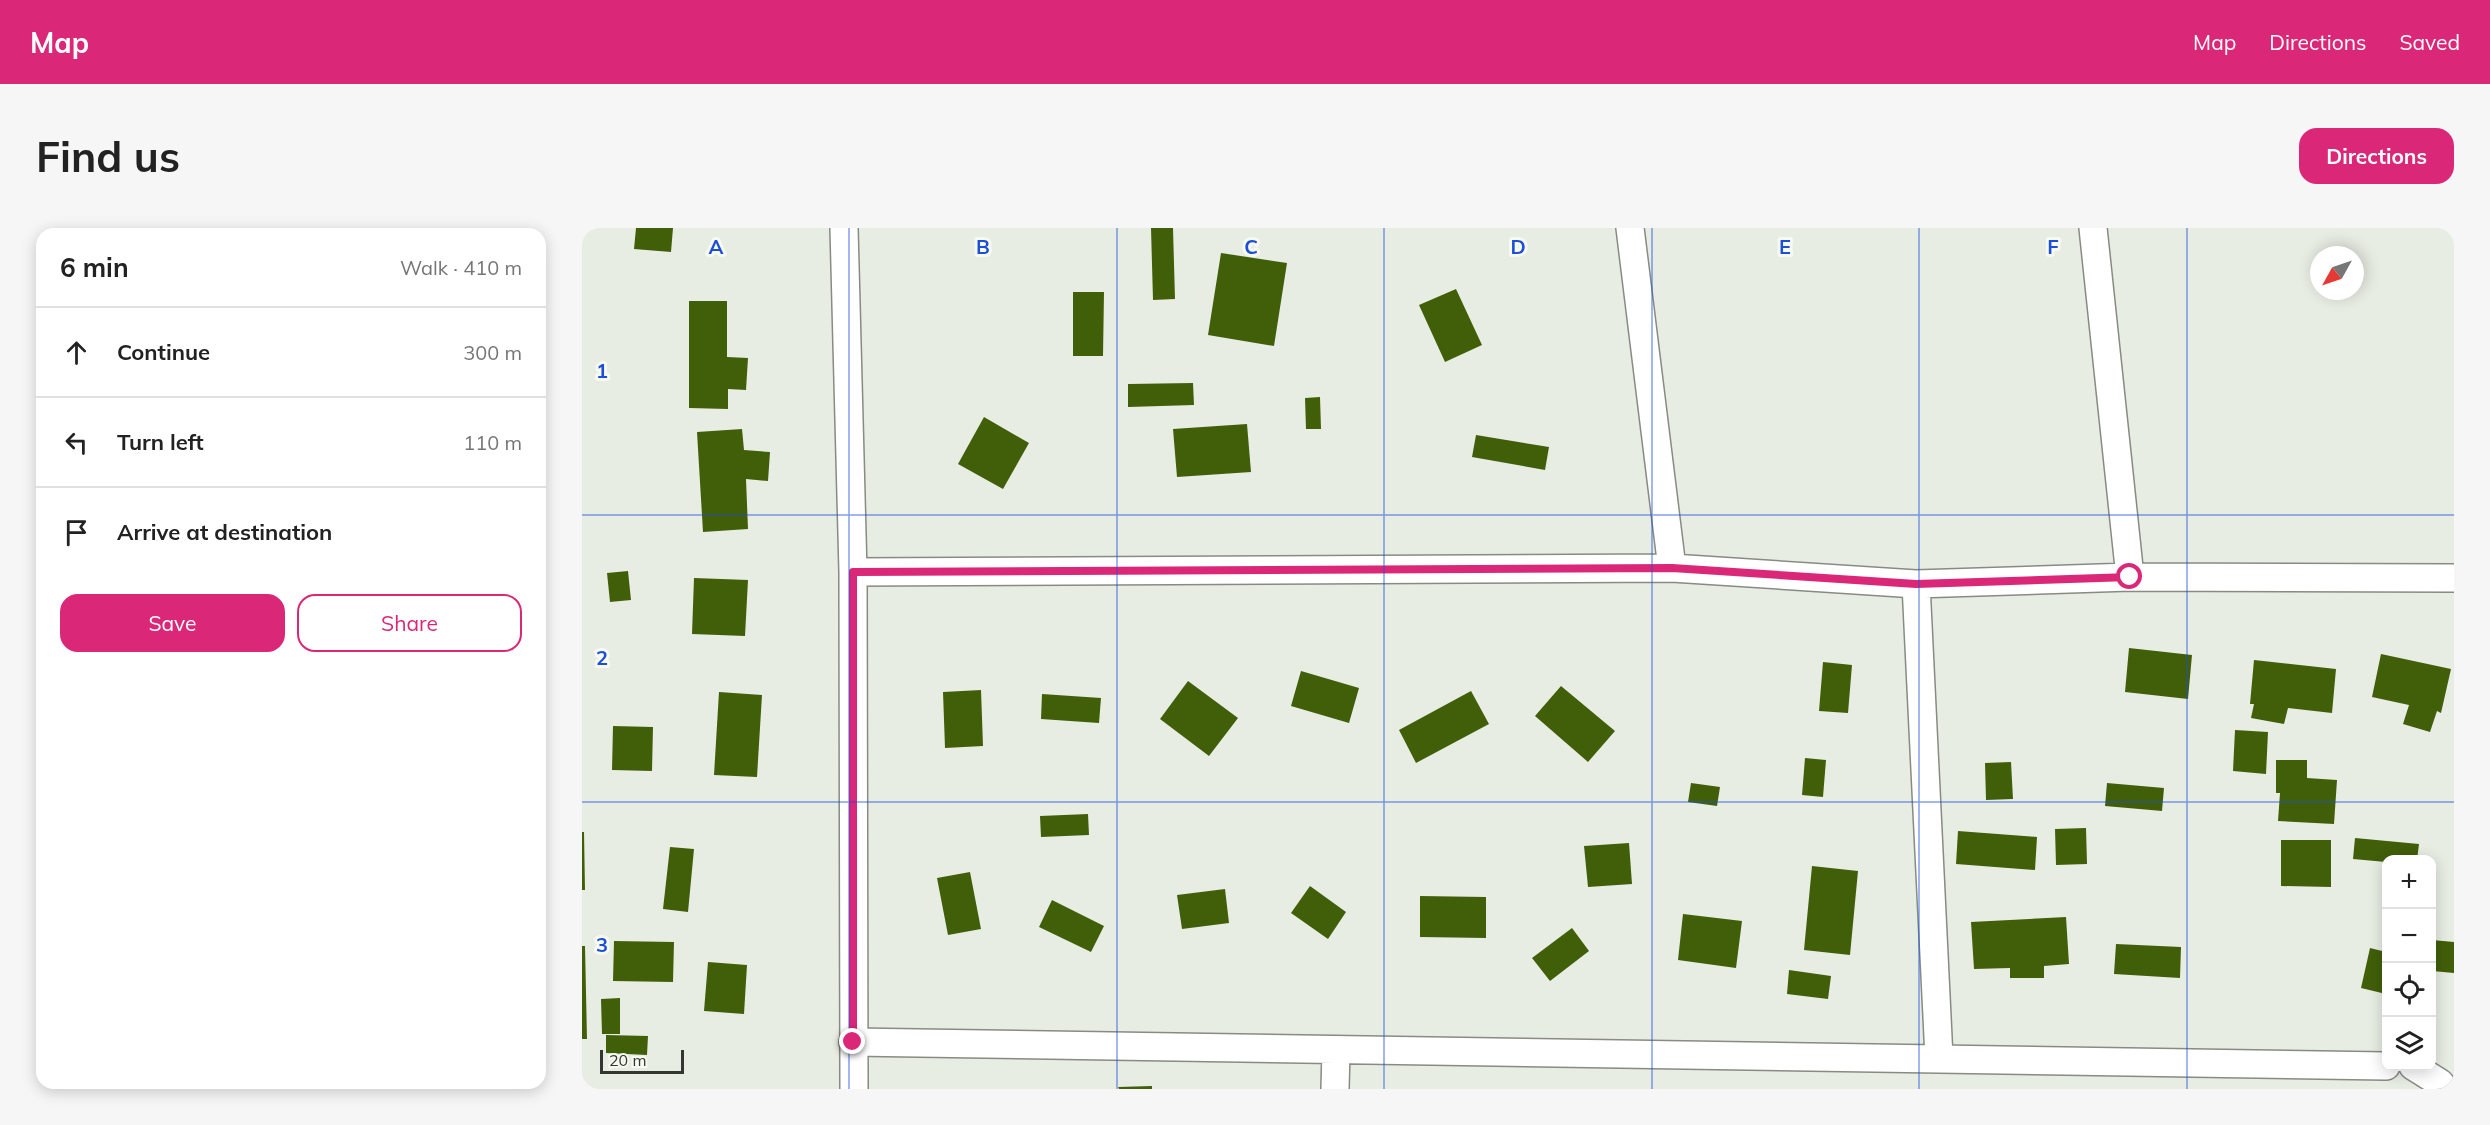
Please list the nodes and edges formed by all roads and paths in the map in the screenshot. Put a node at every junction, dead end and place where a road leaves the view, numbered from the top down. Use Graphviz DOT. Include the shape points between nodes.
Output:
graph roads {
  1 [pos="844,228"];
  2 [pos="1630,228"];
  3 [pos="2093,228"];
  4 [pos="1672,568"];
  5 [pos="853,572"];
  6 [pos="2130,577"];
  7 [pos="2454,578"];
  8 [pos="1916,584"];
  9 [pos="853,1042"];
  10 [pos="1336,1050"];
  11 [pos="1939,1058"];
  12 [pos="2382,1066"];
  13 [pos="2421,1071"];
  14 [pos="854,1089"];
  15 [pos="1335,1089"];
  16 [pos="2445,1089"];
  1 -- 5 [label="street"];
  2 -- 4 [label="street"];
  3 -- 6 [label="street"];
  4 -- 5 [label="street"];
  4 -- 8 [label="street"];
  5 -- 9 [label="street"];
  6 -- 7 [label="street"];
  6 -- 8 [label="street"];
  8 -- 11 [label="street"];
  9 -- 10 [label="street"];
  9 -- 14 [label="street"];
  10 -- 11 [label="street"];
  10 -- 15 [label="street"];
  11 -- 12 [label="street"];
  13 -- 16 [label="street"];
}
